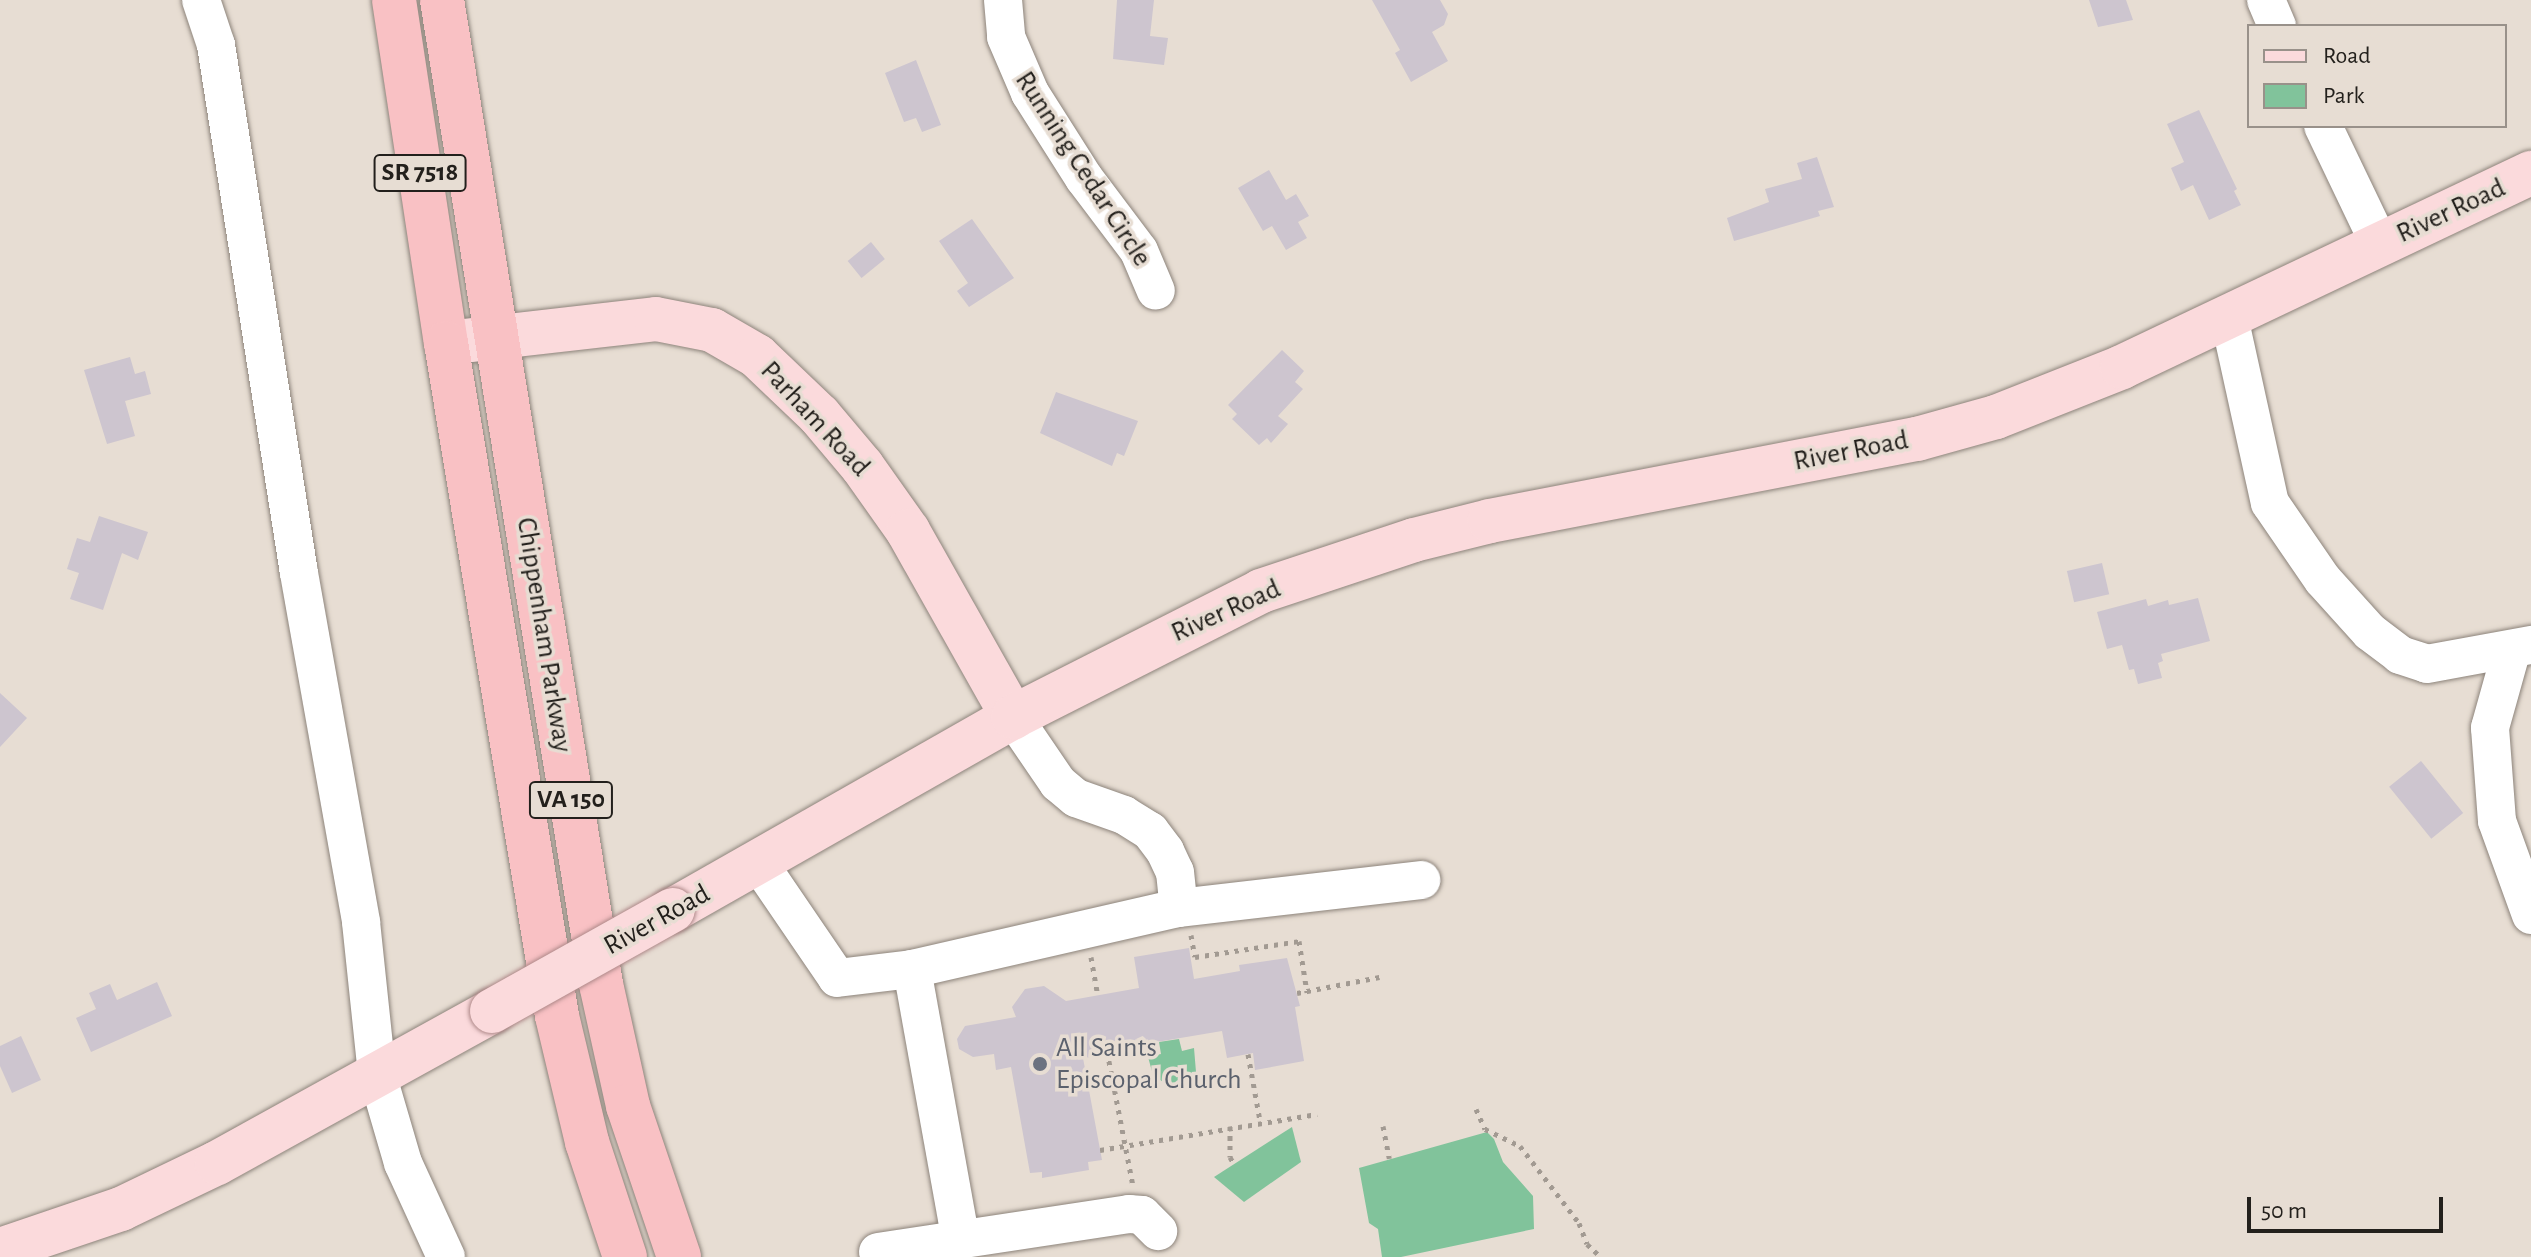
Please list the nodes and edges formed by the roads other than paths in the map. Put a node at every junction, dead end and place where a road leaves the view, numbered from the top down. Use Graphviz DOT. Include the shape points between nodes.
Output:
graph roads {
  1 [pos="201,0"];
  2 [pos="394,0"];
  3 [pos="442,0"];
  4 [pos="1003,0"];
  5 [pos="2266,0"];
  6 [pos="2276,24"];
  7 [pos="2324,128"];
  8 [pos="2531,173"];
  9 [pos="2380,245"];
  10 [pos="1156,291"];
  11 [pos="2229,317"];
  12 [pos="496,336"];
  13 [pos="446,343"];
  14 [pos="2522,647"];
  15 [pos="1013,717"];
  16 [pos="758,862"];
  17 [pos="1421,880"];
  18 [pos="2531,915"];
  19 [pos="1178,923"];
  20 [pos="912,969"];
  21 [pos="377,1074"];
  22 [pos="1158,1231"];
  23 [pos="960,1237"];
  24 [pos="0,1250"];
  25 [pos="878,1252"];
  26 [pos="446,1257"];
  27 [pos="625,1257"];
  28 [pos="679,1257"];
  1 -- 21 [label="street" via="216,45 299,573 361,922"];
  2 -- 13 [label="highway, SR 7518"];
  3 -- 12 [label="highway, SR 7518"];
  4 -- 10 [label="street, Running Cedar Circle" via="1006,37 1030,93 1139,251"];
  5 -- 6 [label="street"];
  7 -- 9 [label="street"];
  8 -- 9 [label="main road, River Road"];
  9 -- 11 [label="main road, River Road"];
  11 -- 14 [label="street" via="2270,503 2323,580 2370,632 2400,655 2427,664"];
  11 -- 15 [label="main road, River Road" via="2058,395 1944,432 1414,540 1261,591"];
  12 -- 13 [label="main road, Parham Road"];
  12 -- 15 [label="main road, Parham Road" via="656,319 712,330 757,356 819,415 862,466 908,531"];
  12 -- 28 [label="highway, Chippenham Parkway / VA 150" via="606,1013 637,1135"];
  13 -- 27 [label="highway, Chippenham Parkway / VA 150" via="557,1016 587,1142"];
  14 -- 18 [label="street" via="2490,728 2497,821"];
  15 -- 16 [label="main road, River Road"];
  15 -- 19 [label="street" via="1058,783 1076,798 1124,815 1150,831 1175,872"];
  16 -- 20 [label="street" via="837,978"];
  16 -- 21 [label="main road, River Road, bridge"];
  17 -- 19 [label="street"];
  19 -- 20 [label="street"];
  20 -- 23 [label="street"];
  21 -- 24 [label="main road, River Road" via="217,1163 121,1209"];
  21 -- 26 [label="street" via="403,1163"];
  22 -- 23 [label="street" via="1142,1215 1129,1214"];
  23 -- 25 [label="street"];
}
